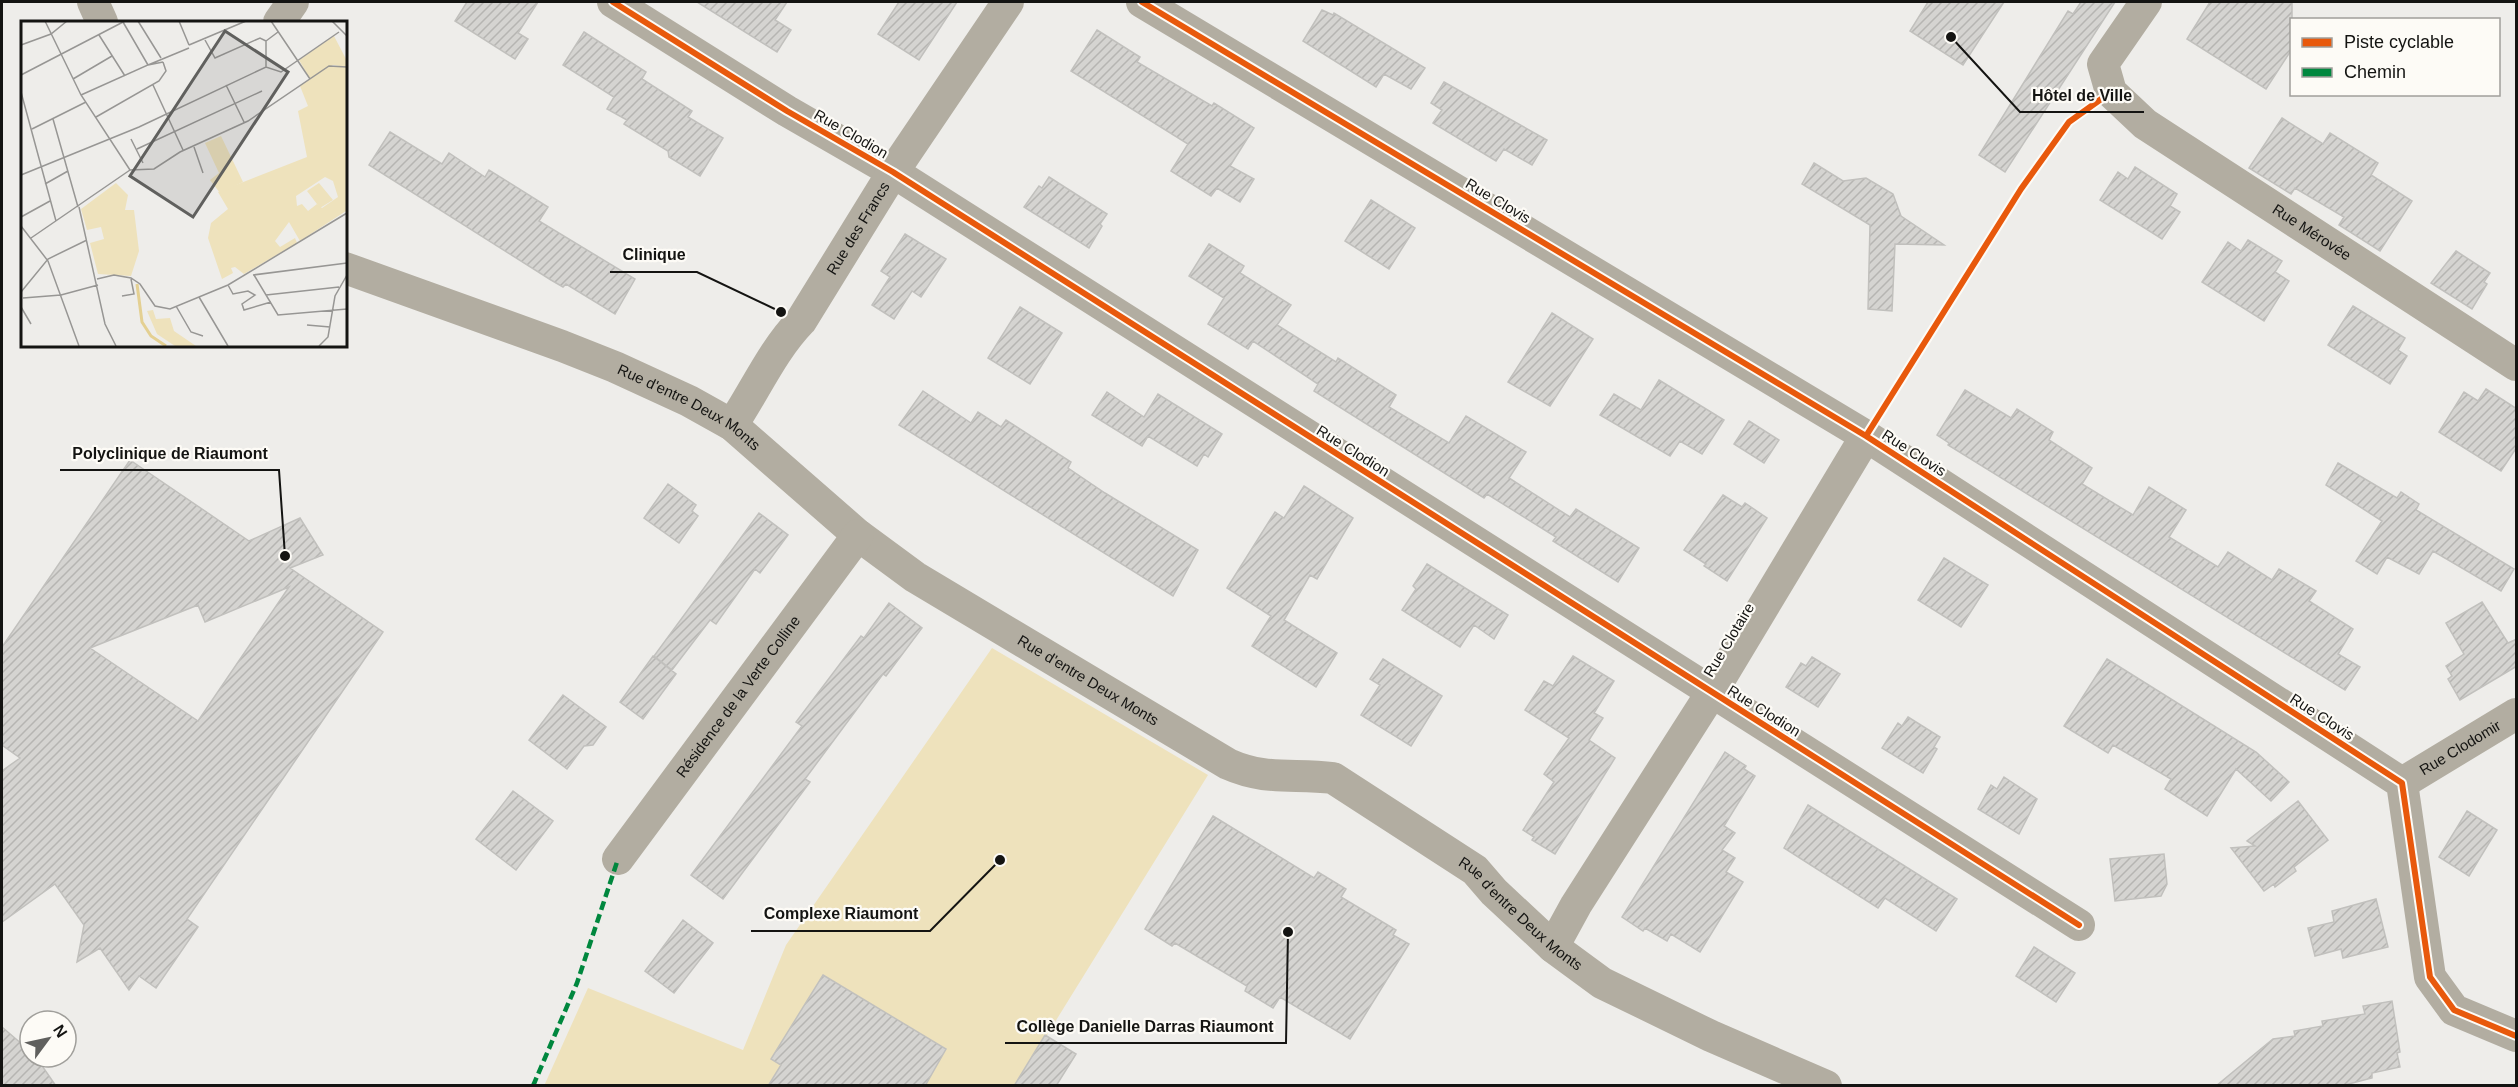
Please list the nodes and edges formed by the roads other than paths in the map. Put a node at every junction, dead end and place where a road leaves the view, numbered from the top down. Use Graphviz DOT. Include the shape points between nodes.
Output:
graph roads {
  1 [pos="93,2"];
  2 [pos="293,2"];
  3 [pos="613,2"];
  4 [pos="1008,2"];
  5 [pos="1142,2"];
  6 [pos="2146,2"];
  7 [pos="102,21"];
  8 [pos="280,21"];
  9 [pos="893,172"];
  10 [pos="346,268"];
  11 [pos="2517,365"];
  12 [pos="732,426"];
  13 [pos="1866,436"];
  14 [pos="858,535"];
  15 [pos="1712,692"];
  16 [pos="2517,714"];
  17 [pos="2402,783"];
  18 [pos="618,859"];
  19 [pos="2079,925"];
  20 [pos="1553,946"];
  21 [pos="2517,1036"];
  22 [pos="1826,1086"];
  1 -- 7 [label="street"];
  2 -- 8 [label="street"];
  3 -- 9 [label="street, Rue Clodion"];
  4 -- 9 [label="street, Rue des Francs"];
  5 -- 13 [label="street, Rue Clovis"];
  6 -- 11 [label="street, Rue Mérovée" via="2103,64 2111,93 2145,124"];
  9 -- 12 [label="street, Rue des Francs"];
  9 -- 15 [label="street, Rue Clodion"];
  10 -- 12 [label="street, Rue d'entre Deux Monts" via="615,367"];
  12 -- 14 [label="street, Rue d'entre Deux Monts"];
  13 -- 15 [label="street, Rue Clotaire"];
  13 -- 17 [label="street, Rue Clovis"];
  14 -- 18 [label="street, Résidence de la Verte Colline"];
  14 -- 20 [label="street, Rue d'entre Deux Monts" via="915,577 1228,764 1247,773 1283,778 1333,778 1475,870"];
  15 -- 19 [label="street, Rue Clodion"];
  15 -- 20 [label="street, Rue Clotaire"];
  16 -- 17 [label="street, Rue Clodomir"];
  17 -- 21 [label="street" via="2430,977 2454,1010"];
  20 -- 22 [label="street, Rue d'entre Deux Monts" via="1602,983"];
}
